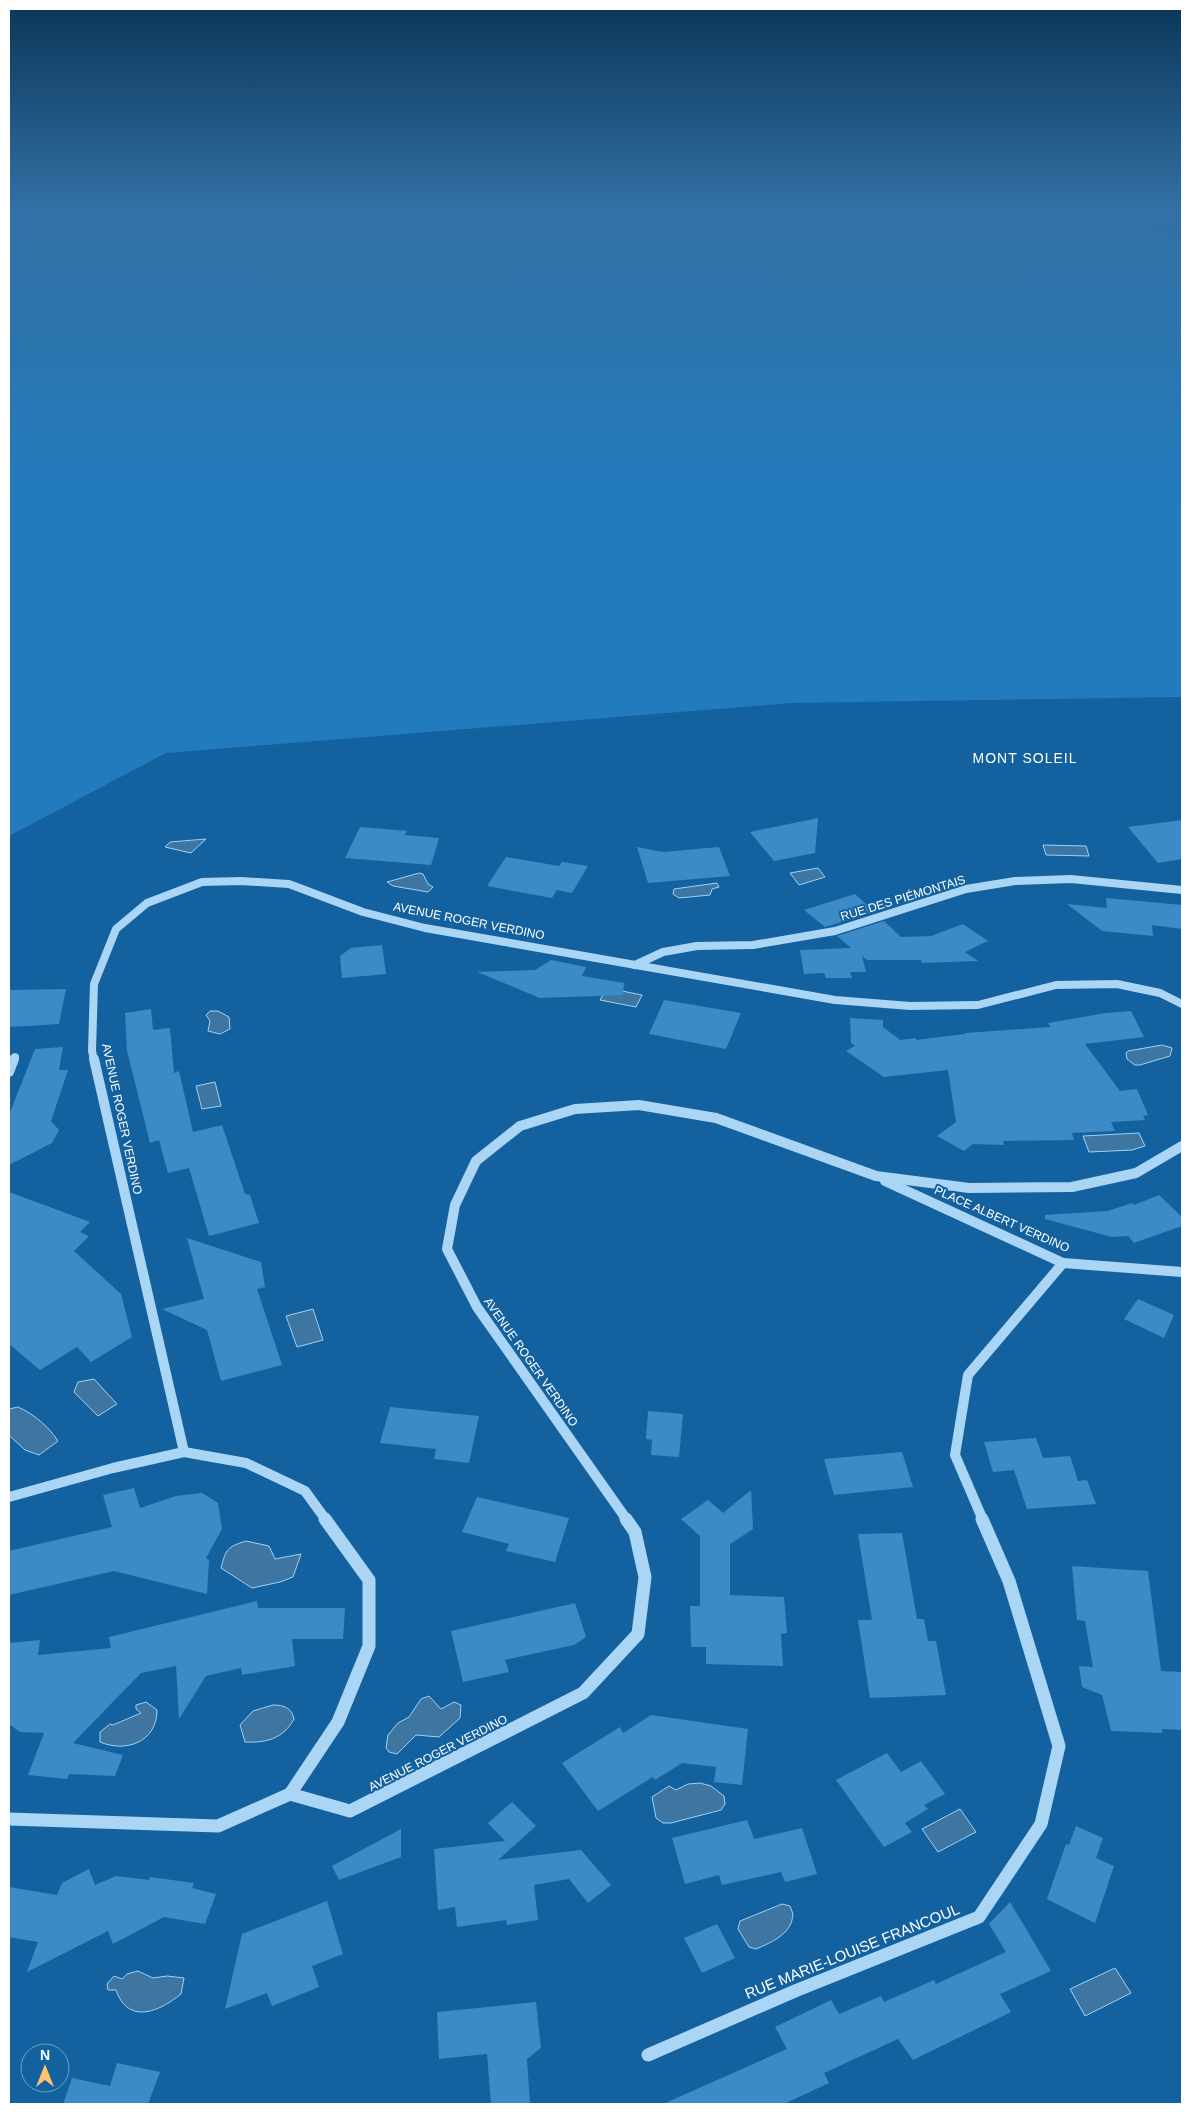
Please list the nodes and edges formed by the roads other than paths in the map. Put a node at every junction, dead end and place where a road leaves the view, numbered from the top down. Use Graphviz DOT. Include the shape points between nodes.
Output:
graph roads {
  1 [pos="1182,890"];
  2 [pos="635,965"];
  3 [pos="1182,1004"];
  4 [pos="16,1056"];
  5 [pos="9,1072"];
  6 [pos="1182,1146"];
  7 [pos="876,1176"];
  8 [pos="1063,1262"];
  9 [pos="1182,1272"];
  10 [pos="184,1452"];
  11 [pos="9,1497"];
  12 [pos="290,1794"];
  13 [pos="9,1819"];
  14 [pos="648,2056"];
  1 -- 2 [label="street, RUE DES PIÉMONTAIS" via="1071,879 1015,881 966,889 835,931 753,945 697,946 663,952"];
  2 -- 3 [label="street, AVENUE ROGER VERDINO" via="835,1000 910,1006 978,1005 1065,984 1116,984 1160,993"];
  2 -- 10 [label="street, AVENUE ROGER VERDINO" via="424,928 363,912 289,884 250,881 202,882 147,903 116,929 94,984 92,1051"];
  4 -- 5 [label="street"];
  6 -- 7 [label="street, AVENUE ROGER VERDINO" via="1136,1173 1072,1187 969,1188"];
  7 -- 8 [label="street, PLACE ALBERT VERDINO"];
  7 -- 12 [label="street, AVENUE ROGER VERDINO" via="716,1118 639,1105 575,1109 520,1126 476,1161 455,1205 447,1249 476,1307 635,1532 645,1577 638,1634 584,1692 350,1811"];
  8 -- 9 [label="street, PLACE ALBERT VERDINO"];
  8 -- 14 [label="street, RUE MARIE-LOUISE FRANCOUL" via="968,1375 955,1456 1009,1581 1059,1746 1040,1824 979,1917 795,1991"];
  10 -- 11 [label="street"];
  10 -- 12 [label="street" via="246,1462 304,1491 369,1580 369,1646 338,1722"];
  12 -- 13 [label="street" via="218,1826"];
}
